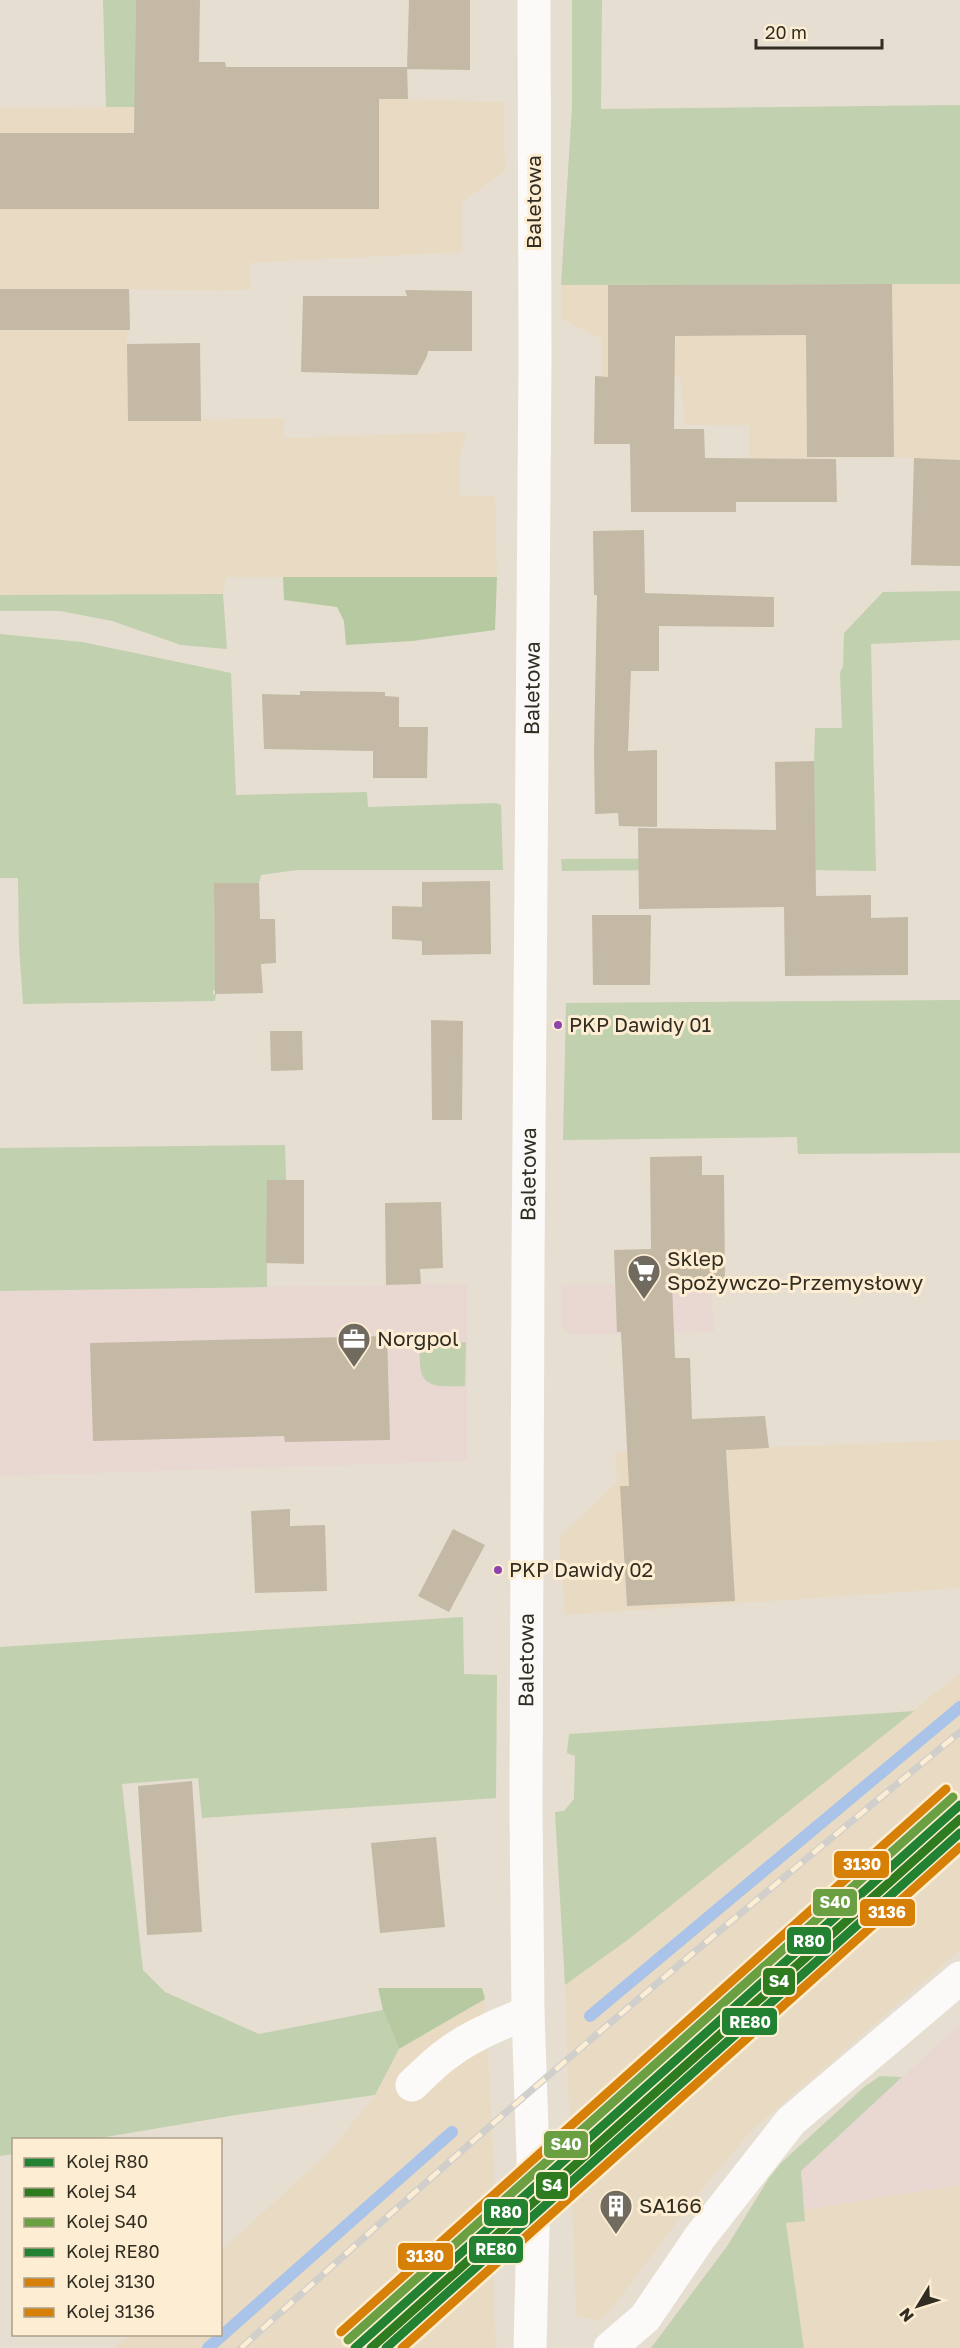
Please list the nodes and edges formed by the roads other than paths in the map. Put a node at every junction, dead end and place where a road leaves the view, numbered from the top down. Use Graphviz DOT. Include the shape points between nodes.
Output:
graph roads {
  1 [pos="534,0"];
  2 [pos="960,1978"];
  3 [pos="528,2013"];
  4 [pos="412,2085"];
  5 [pos="530,2348"];
  6 [pos="610,2348"];
  1 -- 3 [label="street, Baletowa"];
  2 -- 6 [label="street" via="791,2121 700,2237 645,2318"];
  3 -- 4 [label="street" via="468,2040"];
  3 -- 5 [label="street, Baletowa" via="534,2187"];
}
